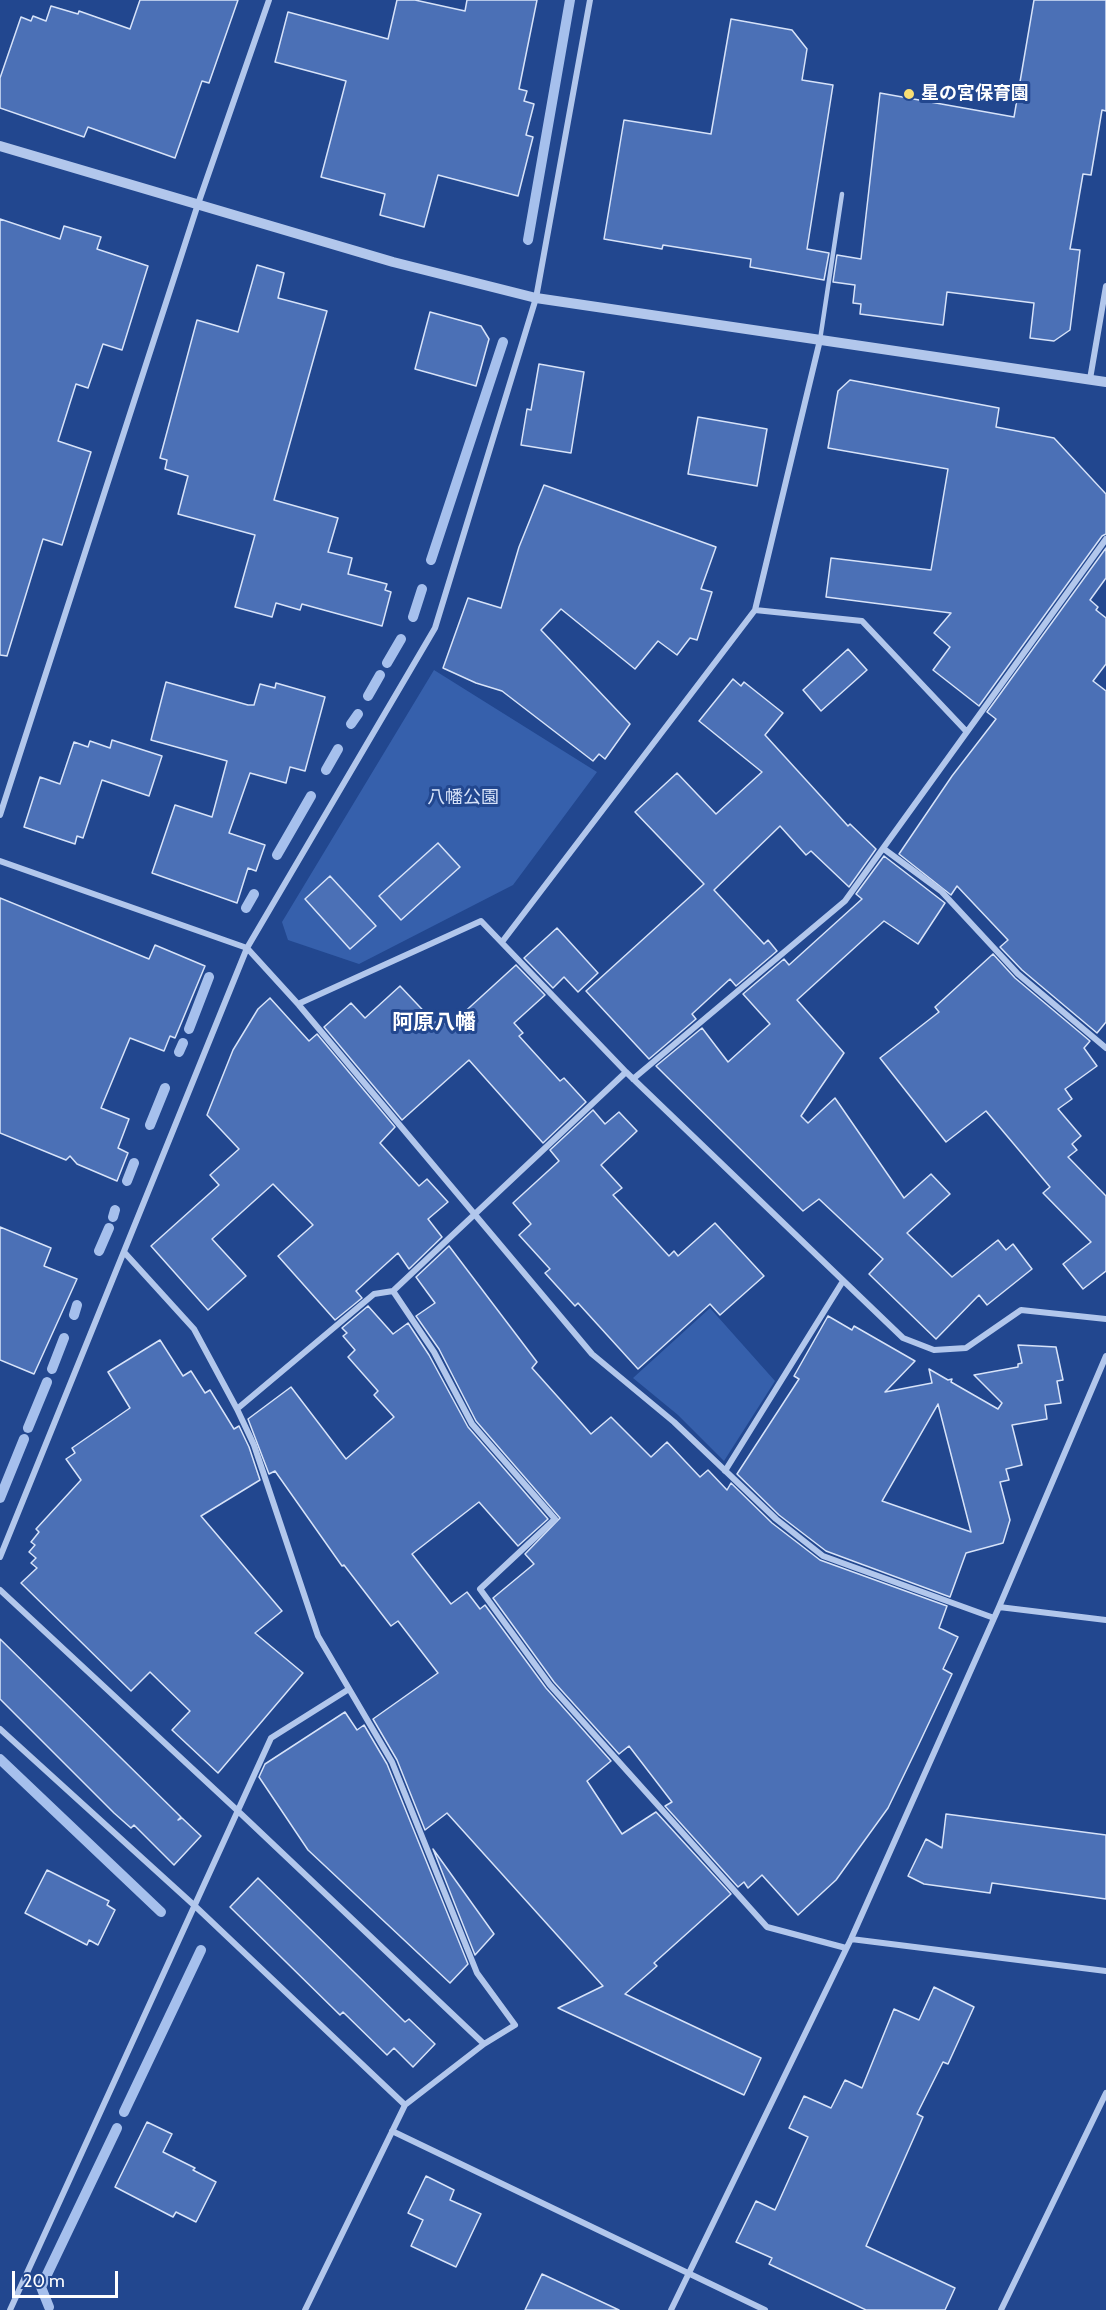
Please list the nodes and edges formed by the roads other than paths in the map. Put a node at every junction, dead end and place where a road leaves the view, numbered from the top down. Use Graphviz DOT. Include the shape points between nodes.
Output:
graph roads {
  1 [pos="269,0"];
  2 [pos="590,0"];
  3 [pos="0,146"];
  4 [pos="842,194"];
  5 [pos="198,204"];
  6 [pos="1106,286"];
  7 [pos="536,298"];
  8 [pos="820,340"];
  9 [pos="1090,379"];
  10 [pos="1106,382"];
  11 [pos="1106,539"];
  12 [pos="755,610"];
  13 [pos="966,731"];
  14 [pos="0,815"];
  15 [pos="884,849"];
  16 [pos="0,861"];
  17 [pos="502,942"];
  18 [pos="247,948"];
  19 [pos="298,1004"];
  20 [pos="1106,1048"];
  21 [pos="626,1072"];
  22 [pos="633,1079"];
  23 [pos="474,1214"];
  24 [pos="124,1252"];
  25 [pos="843,1281"];
  26 [pos="393,1291"];
  27 [pos="1106,1320"];
  28 [pos="1106,1356"];
  29 [pos="237,1409"];
  30 [pos="725,1471"];
  31 [pos="0,1557"];
  32 [pos="0,1590"];
  33 [pos="999,1607"];
  34 [pos="994,1618"];
  35 [pos="1106,1620"];
  36 [pos="349,1689"];
  37 [pos="0,1729"];
  38 [pos="239,1812"];
  39 [pos="196,1907"];
  40 [pos="851,1939"];
  41 [pos="846,1948"];
  42 [pos="1106,1971"];
  43 [pos="483,2044"];
  44 [pos="1106,2093"];
  45 [pos="405,2104"];
  46 [pos="392,2131"];
  47 [pos="688,2273"];
  48 [pos="10,2310"];
  49 [pos="306,2310"];
  50 [pos="671,2310"];
  51 [pos="765,2310"];
  52 [pos="1000,2310"];
  1 -- 5 [label="street"];
  2 -- 7 [label="street"];
  3 -- 5 [label="street"];
  4 -- 8 [label="lane"];
  5 -- 7 [label="street" via="393,262"];
  5 -- 14 [label="street"];
  6 -- 9 [label="street"];
  7 -- 8 [label="street"];
  7 -- 18 [label="street" via="435,628"];
  8 -- 9 [label="street"];
  8 -- 12 [label="street"];
  9 -- 10 [label="street"];
  11 -- 13 [label="street"];
  12 -- 13 [label="street" via="862,621"];
  12 -- 17 [label="street"];
  13 -- 15 [label="street"];
  15 -- 20 [label="street" via="941,891 1018,974"];
  15 -- 22 [label="street" via="845,901"];
  16 -- 18 [label="street"];
  17 -- 19 [label="street" via="481,921"];
  17 -- 21 [label="street"];
  18 -- 19 [label="street"];
  18 -- 24 [label="street"];
  19 -- 23 [label="street"];
  21 -- 22 [label="street"];
  21 -- 23 [label="street"];
  22 -- 25 [label="street"];
  23 -- 26 [label="street"];
  23 -- 30 [label="street" via="592,1354 674,1422"];
  24 -- 29 [label="street" via="194,1329"];
  24 -- 31 [label="street"];
  25 -- 27 [label="street" via="903,1338 934,1350 966,1348 1021,1310"];
  25 -- 30 [label="street"];
  26 -- 29 [label="street" via="374,1294"];
  26 -- 41 [label="street" via="434,1352 472,1424 555,1519 480,1589 550,1685 767,1927"];
  28 -- 33 [label="street"];
  29 -- 36 [label="street" via="254,1445 318,1636"];
  30 -- 34 [label="street" via="823,1556"];
  32 -- 38 [label="street"];
  33 -- 34 [label="street"];
  33 -- 35 [label="street"];
  34 -- 40 [label="street"];
  36 -- 38 [label="street" via="271,1738"];
  36 -- 43 [label="street" via="392,1762 477,1972 515,2025"];
  37 -- 39 [label="street"];
  38 -- 39 [label="street"];
  38 -- 43 [label="street"];
  39 -- 45 [label="street"];
  39 -- 48 [label="street"];
  40 -- 41 [label="street"];
  40 -- 42 [label="street"];
  41 -- 47 [label="street"];
  43 -- 45 [label="street"];
  44 -- 52 [label="street"];
  45 -- 46 [label="street"];
  46 -- 47 [label="street"];
  46 -- 49 [label="street"];
  47 -- 50 [label="street"];
  47 -- 51 [label="street"];
}
